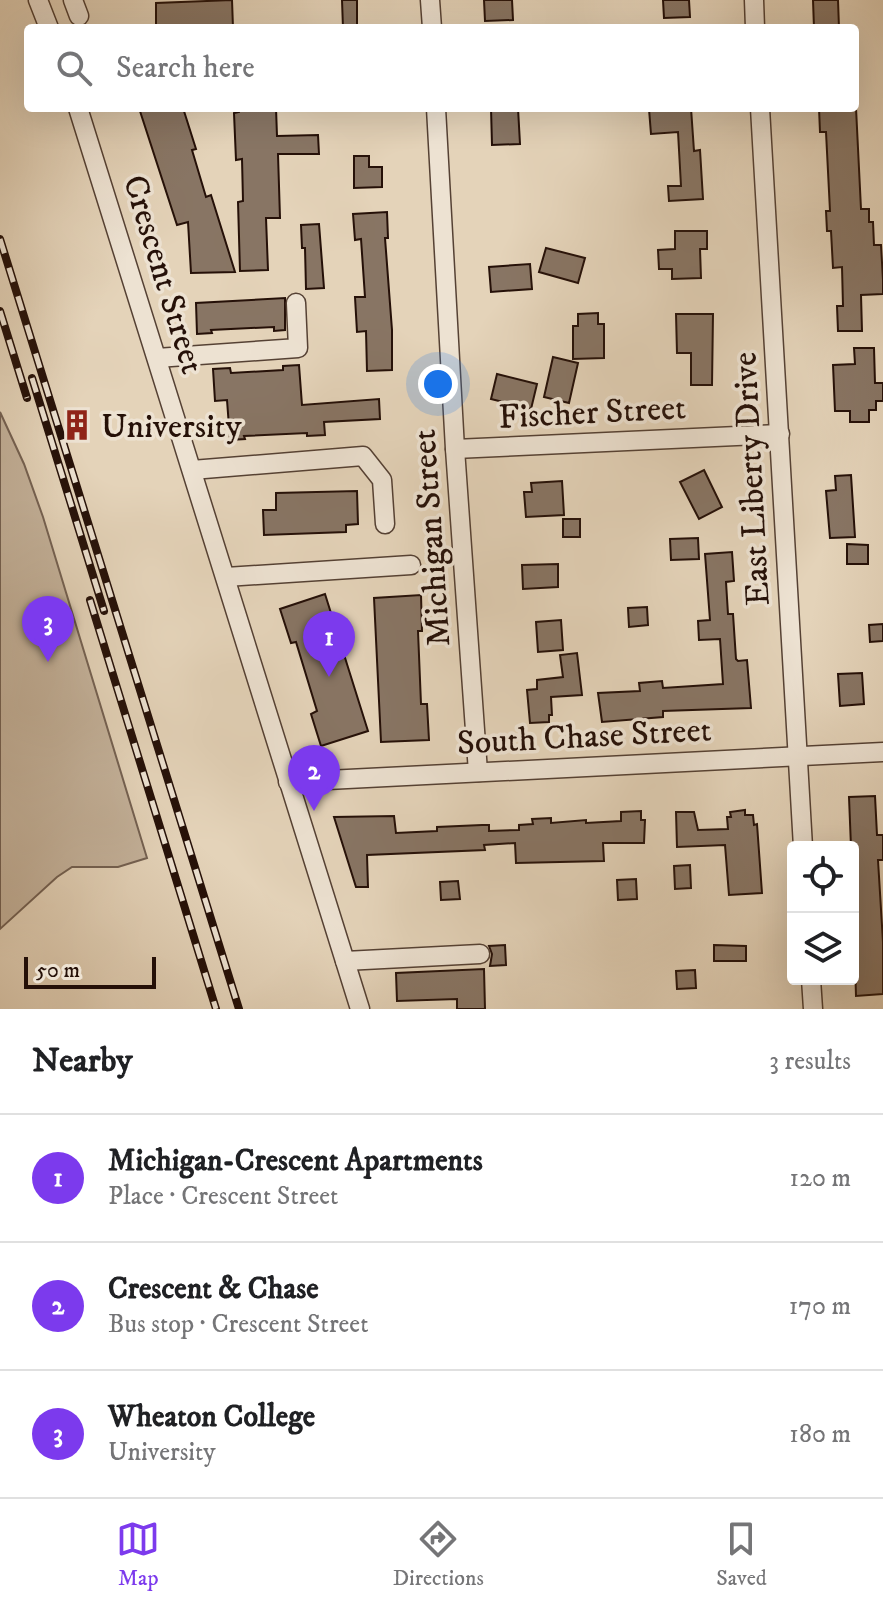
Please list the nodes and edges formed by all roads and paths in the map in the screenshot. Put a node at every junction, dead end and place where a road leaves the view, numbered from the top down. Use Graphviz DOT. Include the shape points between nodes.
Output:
graph roads {
  1 [pos="38,0"];
  2 [pos="430,0"];
  3 [pos="754,0"];
  4 [pos="47,24"];
  5 [pos="432,24"];
  6 [pos="755,24"];
  7 [pos="79,112"];
  8 [pos="436,112"];
  9 [pos="760,112"];
  10 [pos="296,303"];
  11 [pos="157,358"];
  12 [pos="780,434"];
  13 [pos="455,449"];
  14 [pos="192,470"];
  15 [pos="385,524"];
  16 [pos="411,565"];
  17 [pos="226,577"];
  18 [pos="883,752"];
  19 [pos="798,755"];
  20 [pos="478,772"];
  21 [pos="288,782"];
  22 [pos="803,841"];
  23 [pos="480,954"];
  24 [pos="345,961"];
  25 [pos="811,985"];
  26 [pos="360,1009"];
  27 [pos="813,1009"];
  1 -- 4 [label="street"];
  2 -- 5 [label="street"];
  3 -- 6 [label="street"];
  7 -- 11 [label="street, Crescent Street"];
  8 -- 13 [label="street, Michigan Street"];
  9 -- 12 [label="street, East Liberty Drive"];
  10 -- 11 [label="street" via="298,348"];
  11 -- 14 [label="street, Crescent Street"];
  12 -- 13 [label="street, Fischer Street"];
  12 -- 19 [label="street, East Liberty Drive"];
  13 -- 20 [label="street, Michigan Street"];
  14 -- 15 [label="street" via="363,456 382,480"];
  14 -- 17 [label="street, Crescent Street"];
  16 -- 17 [label="street"];
  17 -- 21 [label="street, Crescent Street"];
  18 -- 19 [label="street, South Chase Street"];
  19 -- 20 [label="street, South Chase Street"];
  19 -- 22 [label="street, East Liberty Drive"];
  20 -- 21 [label="street, South Chase Street"];
  21 -- 24 [label="street, Crescent Street"];
  23 -- 24 [label="street"];
  24 -- 26 [label="street, Crescent Street"];
  25 -- 27 [label="street"];
}
